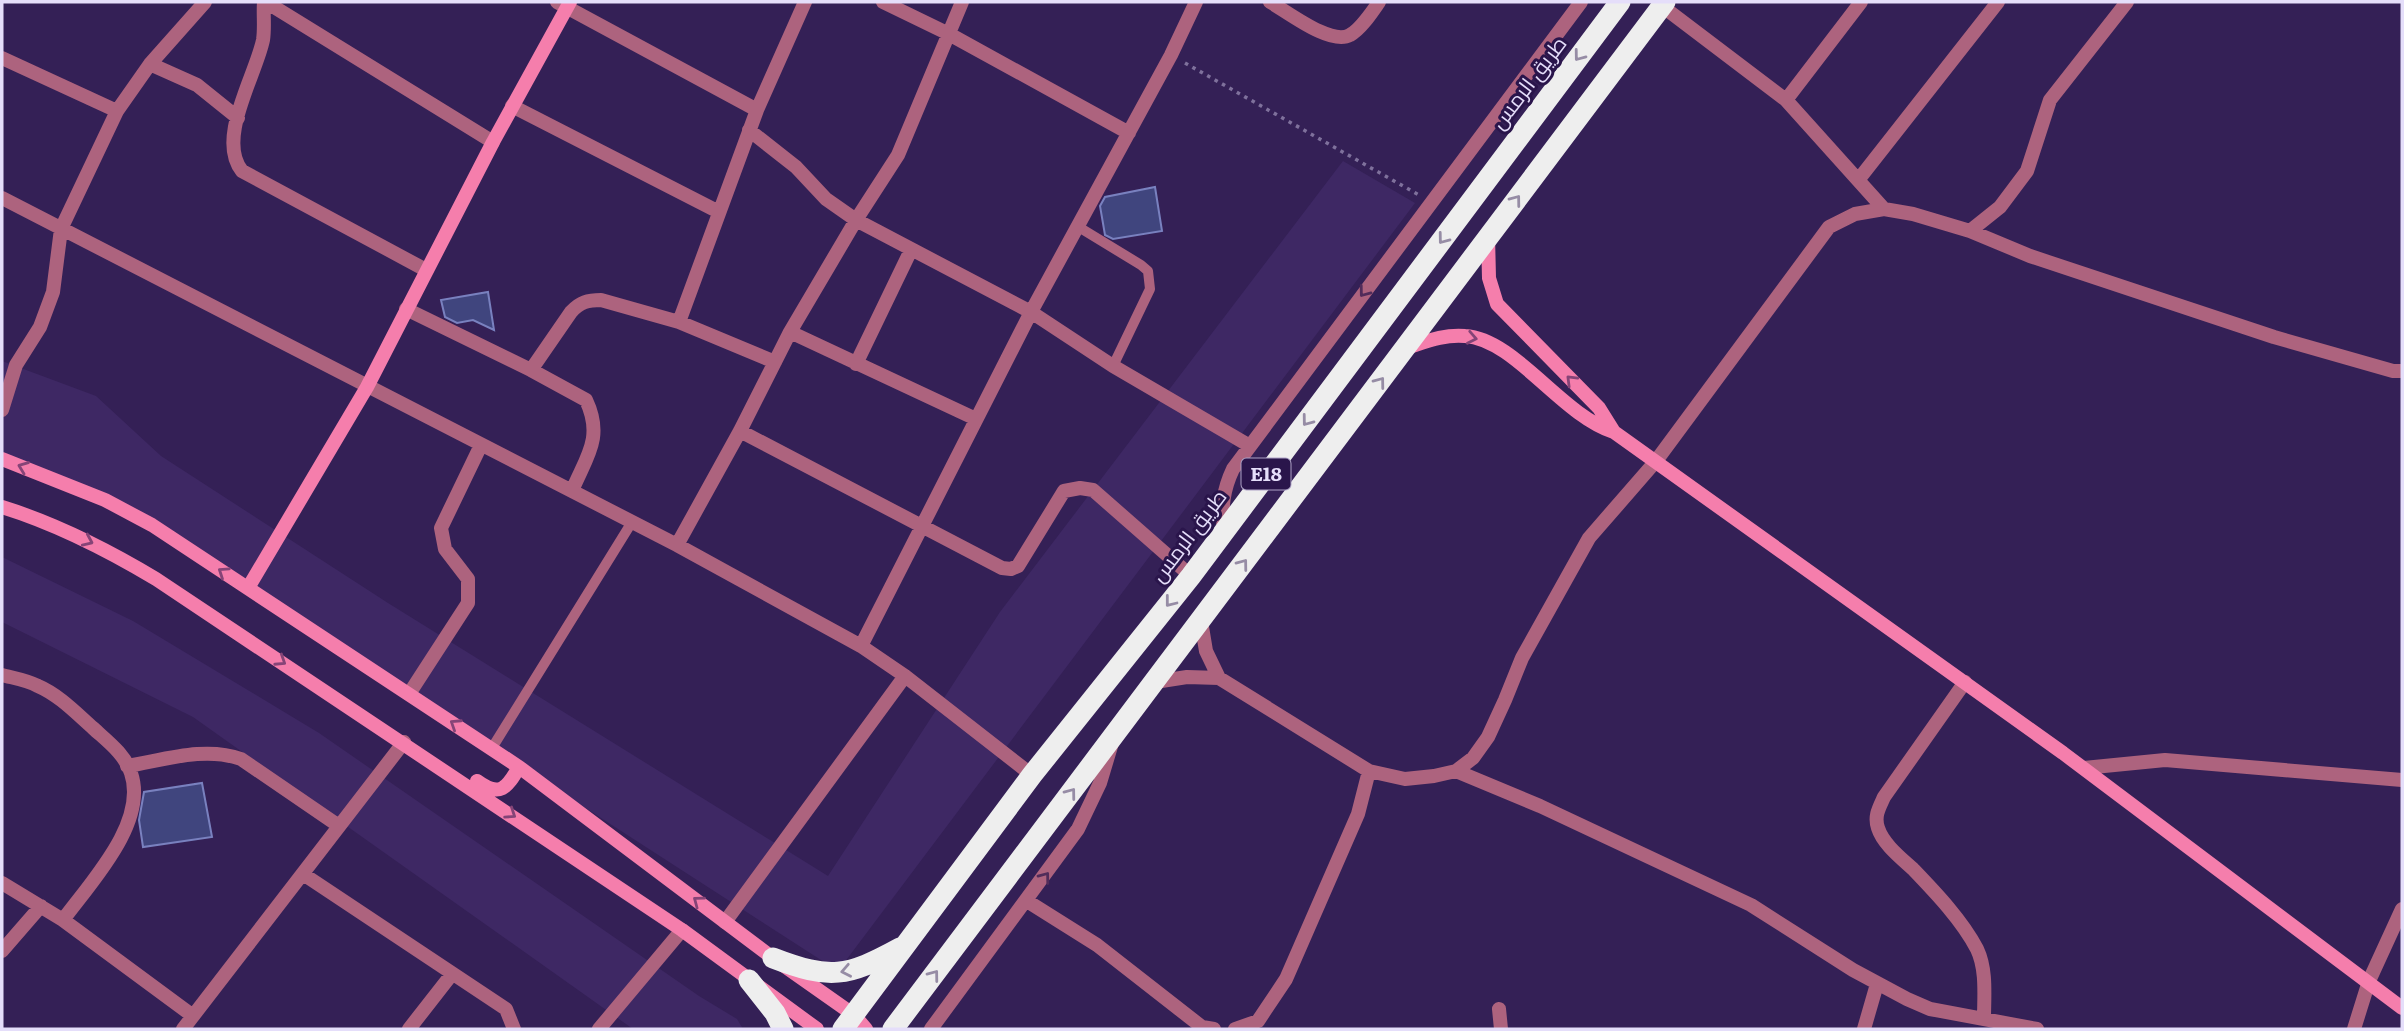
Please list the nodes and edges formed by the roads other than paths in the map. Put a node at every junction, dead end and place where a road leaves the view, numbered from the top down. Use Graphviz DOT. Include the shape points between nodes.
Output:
graph roads {
  1 [pos="205,2"];
  2 [pos="265,2"];
  3 [pos="805,2"];
  4 [pos="883,2"];
  5 [pos="962,2"];
  6 [pos="1270,2"];
  7 [pos="1379,2"];
  8 [pos="1581,2"];
  9 [pos="1620,2"];
  10 [pos="1861,2"];
  11 [pos="1998,2"];
  12 [pos="2127,2"];
  13 [pos="1191,3"];
  14 [pos="565,4"];
  15 [pos="1664,4"];
  16 [pos="949,34"];
  17 [pos="2,58"];
  18 [pos="150,64"];
  19 [pos="1786,100"];
  20 [pos="512,106"];
  21 [pos="757,110"];
  22 [pos="117,111"];
  23 [pos="238,118"];
  24 [pos="750,131"];
  25 [pos="1129,133"];
  26 [pos="493,142"];
  27 [pos="1858,179"];
  28 [pos="2,198"];
  29 [pos="1884,209"];
  30 [pos="719,212"];
  31 [pos="856,220"];
  32 [pos="1077,226"];
  33 [pos="61,229"];
  34 [pos="1970,231"];
  35 [pos="1489,236"];
  36 [pos="911,250"];
  37 [pos="426,270"];
  38 [pos="406,309"];
  39 [pos="1031,312"];
  40 [pos="679,322"];
  41 [pos="790,332"];
  42 [pos="1406,348"];
  43 [pos="775,362"];
  44 [pos="856,364"];
  45 [pos="1113,366"];
  46 [pos="531,370"];
  47 [pos="2402,371"];
  48 [pos="367,387"];
  49 [pos="2,410"];
  50 [pos="976,419"];
  51 [pos="740,431"];
  52 [pos="1614,432"];
  53 [pos="481,445"];
  54 [pos="1250,446"];
  55 [pos="2,458"];
  56 [pos="1656,461"];
  57 [pos="572,491"];
  58 [pos="2,507"];
  59 [pos="632,522"];
  60 [pos="921,528"];
  61 [pos="1224,531"];
  62 [pos="677,545"];
  63 [pos="1191,576"];
  64 [pos="248,589"];
  65 [pos="1201,621"];
  66 [pos="861,646"];
  67 [pos="2,675"];
  68 [pos="905,677"];
  69 [pos="1219,678"];
  70 [pos="1155,682"];
  71 [pos="1965,682"];
  72 [pos="409,694"];
  73 [pos="1114,736"];
  74 [pos="404,742"];
  75 [pos="492,748"];
  76 [pos="127,766"];
  77 [pos="519,767"];
  78 [pos="2084,768"];
  79 [pos="1369,771"];
  80 [pos="1455,771"];
  81 [pos="1032,775"];
  82 [pos="2402,780"];
  83 [pos="339,826"];
  84 [pos="303,874"];
  85 [pos="2,883"];
  86 [pos="1027,901"];
  87 [pos="41,906"];
  88 [pos="2402,909"];
  89 [pos="63,920"];
  90 [pos="725,922"];
  91 [pos="682,930"];
  92 [pos="908,944"];
  93 [pos="2,951"];
  94 [pos="773,958"];
  95 [pos="452,974"];
  96 [pos="750,980"];
  97 [pos="2369,981"];
  98 [pos="1877,984"];
  99 [pos="2402,1008"];
  100 [pos="1499,1009"];
  101 [pos="193,1016"];
  102 [pos="1984,1019"];
  103 [pos="854,1024"];
  104 [pos="183,1029"];
  105 [pos="409,1029"];
  106 [pos="513,1029"];
  107 [pos="598,1029"];
  108 [pos="783,1029"];
  109 [pos="817,1029"];
  110 [pos="893,1029"];
  111 [pos="931,1029"];
  112 [pos="1214,1029"];
  113 [pos="1235,1029"];
  114 [pos="1501,1029"];
  115 [pos="1864,1029"];
  116 [pos="2037,1029"];
  117 [pos="2354,1029"];
  1 -- 18 [label="street"];
  2 -- 23 [label="street" via="263,39"];
  2 -- 26 [label="street"];
  3 -- 21 [label="street"];
  4 -- 16 [label="street"];
  5 -- 16 [label="street"];
  6 -- 7 [label="street" via="1335,38 1350,35"];
  8 -- 54 [label="street, one-way"];
  9 -- 61 [label="highway, طريق الرمس / E18, one-way"];
  10 -- 19 [label="street"];
  11 -- 27 [label="street"];
  12 -- 34 [label="street" via="2050,100 2027,171 2000,207"];
  13 -- 25 [label="street" via="1171,55"];
  14 -- 20 [label="main road"];
  14 -- 21 [label="street"];
  15 -- 19 [label="street"];
  35 -- 15 [label="highway, E18, one-way"];
  16 -- 25 [label="street"];
  16 -- 31 [label="street" via="898,155"];
  17 -- 22 [label="street"];
  18 -- 22 [label="street"];
  18 -- 23 [label="street" via="197,85"];
  19 -- 27 [label="street"];
  20 -- 26 [label="main road"];
  20 -- 30 [label="street"];
  21 -- 24 [label="street"];
  22 -- 33 [label="street"];
  23 -- 37 [label="street" via="233,143 236,164 242,171"];
  24 -- 30 [label="street"];
  24 -- 31 [label="street"];
  25 -- 32 [label="street"];
  26 -- 37 [label="main road"];
  27 -- 29 [label="street"];
  28 -- 33 [label="street"];
  29 -- 34 [label="street"];
  29 -- 56 [label="street" via="1855,214 1829,227"];
  30 -- 40 [label="street"];
  31 -- 36 [label="street"];
  31 -- 41 [label="street"];
  32 -- 39 [label="street"];
  32 -- 45 [label="lane" via="1148,271 1150,289"];
  33 -- 48 [label="street"];
  33 -- 49 [label="street" via="52,292 40,327 16,365"];
  34 -- 47 [label="street" via="2030,256 2274,337"];
  35 -- 42 [label="highway, E18"];
  52 -- 35 [label="main road, one-way" via="1599,408 1497,304 1489,278"];
  36 -- 39 [label="street"];
  36 -- 44 [label="street"];
  37 -- 38 [label="main road"];
  38 -- 46 [label="street"];
  38 -- 48 [label="main road"];
  39 -- 45 [label="street"];
  39 -- 50 [label="street"];
  40 -- 43 [label="street"];
  40 -- 46 [label="street" via="590,300 571,312"];
  41 -- 43 [label="street"];
  41 -- 44 [label="street"];
  42 -- 52 [label="main road, one-way" via="1451,335 1488,341 1588,421"];
  65 -- 42 [label="highway, E18, one-way"];
  43 -- 51 [label="street"];
  44 -- 50 [label="street"];
  45 -- 54 [label="street"];
  46 -- 57 [label="street" via="586,400 591,411 595,437"];
  48 -- 53 [label="street"];
  48 -- 64 [label="main road"];
  50 -- 60 [label="street"];
  51 -- 60 [label="street"];
  51 -- 62 [label="street"];
  52 -- 56 [label="main road"];
  53 -- 57 [label="street"];
  53 -- 72 [label="street" via="441,528 445,549 468,579 468,603"];
  54 -- 61 [label="street" via="1226,485"];
  64 -- 55 [label="main road, one-way" via="152,525 105,500"];
  56 -- 71 [label="main road"];
  56 -- 80 [label="street" via="1589,538 1522,658 1488,737 1473,758"];
  57 -- 59 [label="street"];
  58 -- 74 [label="main road, one-way" via="102,547"];
  59 -- 62 [label="street"];
  59 -- 75 [label="lane"];
  60 -- 63 [label="street" via="1011,569 1018,566 1063,491 1093,490"];
  60 -- 66 [label="street"];
  61 -- 63 [label="highway, طريق الرمس / E18"];
  62 -- 66 [label="street"];
  63 -- 81 [label="highway, طريق الرمس / E18, one-way"];
  64 -- 72 [label="main road"];
  65 -- 69 [label="street" via="1206,651"];
  65 -- 70 [label="highway, E18"];
  66 -- 68 [label="street"];
  67 -- 76 [label="street" via="38,685 65,702"];
  68 -- 81 [label="street"];
  68 -- 90 [label="street"];
  69 -- 70 [label="street"];
  69 -- 79 [label="street"];
  70 -- 73 [label="highway, E18"];
  71 -- 78 [label="main road"];
  71 -- 102 [label="street" via="1876,814 1887,843 1928,884 1978,951"];
  75 -- 72 [label="main road, one-way"];
  86 -- 73 [label="street, one-way" via="1090,808"];
  110 -- 73 [label="highway, E18, one-way"];
  74 -- 77 [label="main road" via="425,745 489,790 504,787"];
  74 -- 83 [label="street"];
  74 -- 91 [label="main road, one-way"];
  75 -- 77 [label="main road"];
  76 -- 83 [label="street" via="204,753 229,755"];
  76 -- 89 [label="street" via="134,795 128,822 115,850"];
  90 -- 77 [label="main road, one-way"];
  78 -- 82 [label="street" via="2165,760"];
  78 -- 97 [label="main road"];
  79 -- 80 [label="street" via="1405,779"];
  79 -- 113 [label="street" via="1358,814 1286,979 1258,1021"];
  80 -- 98 [label="street" via="1552,811 1751,905"];
  81 -- 92 [label="highway, طريق الرمس / E18"];
  83 -- 84 [label="street"];
  84 -- 95 [label="street"];
  84 -- 101 [label="street"];
  85 -- 87 [label="street"];
  86 -- 111 [label="street"];
  86 -- 112 [label="street" via="1097,945 1202,1027"];
  87 -- 89 [label="street"];
  87 -- 93 [label="street"];
  88 -- 97 [label="street"];
  89 -- 101 [label="street"];
  90 -- 94 [label="main road"];
  91 -- 96 [label="main road"];
  91 -- 107 [label="street"];
  92 -- 94 [label="highway, one-way" via="843,973 806,971"];
  92 -- 103 [label="highway, طريق الرمس / E18"];
  94 -- 103 [label="main road"];
  95 -- 105 [label="street"];
  95 -- 106 [label="street" via="506,1009"];
  96 -- 108 [label="highway"];
  96 -- 109 [label="main road"];
  97 -- 99 [label="main road"];
  97 -- 117 [label="street"];
  98 -- 102 [label="street" via="1930,1009"];
  98 -- 115 [label="street"];
  100 -- 114 [label="street"];
  101 -- 104 [label="street"];
  102 -- 116 [label="street"];
}
